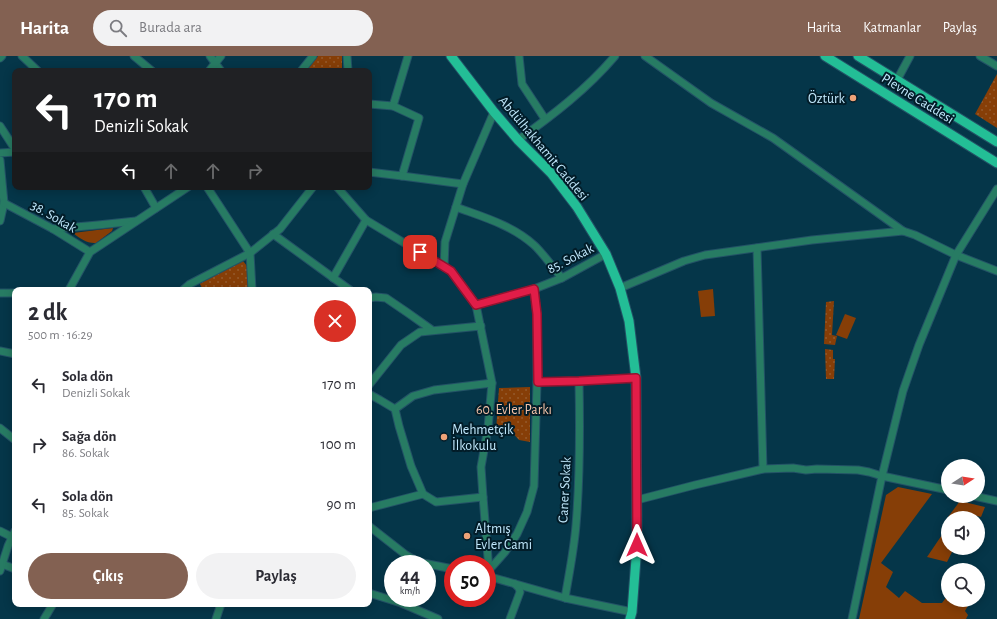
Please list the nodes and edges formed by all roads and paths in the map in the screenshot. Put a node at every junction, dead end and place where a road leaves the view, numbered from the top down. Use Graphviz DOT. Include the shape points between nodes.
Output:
graph roads {
  1 [pos="22,56"];
  2 [pos="134,56"];
  3 [pos="210,56"];
  4 [pos="221,56"];
  5 [pos="303,56"];
  6 [pos="348,56"];
  7 [pos="408,56"];
  8 [pos="451,56"];
  9 [pos="519,56"];
  10 [pos="615,56"];
  11 [pos="645,56"];
  12 [pos="825,56"];
  13 [pos="858,56"];
  14 [pos="910,56"];
  15 [pos="980,56"];
  16 [pos="310,59"];
  17 [pos="216,63"];
  18 [pos="997,66"];
  19 [pos="35,68"];
  20 [pos="148,68"];
  21 [pos="212,68"];
  22 [pos="218,68"];
  23 [pos="303,68"];
  24 [pos="348,68"];
  25 [pos="896,80"];
  26 [pos="372,104"];
  27 [pos="393,106"];
  28 [pos="494,112"];
  29 [pos="545,119"];
  30 [pos="0,126"];
  31 [pos="518,140"];
  32 [pos="997,142"];
  33 [pos="12,146"];
  34 [pos="12,151"];
  35 [pos="0,153"];
  36 [pos="0,160"];
  37 [pos="997,163"];
  38 [pos="372,172"];
  39 [pos="402,176"];
  40 [pos="463,184"];
  41 [pos="997,189"];
  42 [pos="146,190"];
  43 [pos="183,190"];
  44 [pos="209,190"];
  45 [pos="312,190"];
  46 [pos="340,190"];
  47 [pos="4,203"];
  48 [pos="456,207"];
  49 [pos="156,208"];
  50 [pos="366,220"];
  51 [pos="0,221"];
  52 [pos="138,221"];
  53 [pos="52,228"];
  54 [pos="903,231"];
  55 [pos="273,234"];
  56 [pos="757,248"];
  57 [pos="90,252"];
  58 [pos="250,253"];
  59 [pos="606,254"];
  60 [pos="956,255"];
  61 [pos="444,267"];
  62 [pos="997,272"];
  63 [pos="333,278"];
  64 [pos="562,278"];
  65 [pos="190,284"];
  66 [pos="71,287"];
  67 [pos="186,287"];
  68 [pos="192,287"];
  69 [pos="252,287"];
  70 [pos="346,287"];
  71 [pos="620,288"];
  72 [pos="534,289"];
  73 [pos="0,293"];
  74 [pos="12,293"];
  75 [pos="372,298"];
  76 [pos="476,305"];
  77 [pos="481,326"];
  78 [pos="432,330"];
  79 [pos="0,351"];
  80 [pos="12,353"];
  81 [pos="636,378"];
  82 [pos="579,381"];
  83 [pos="372,382"];
  84 [pos="538,382"];
  85 [pos="492,383"];
  86 [pos="372,396"];
  87 [pos="395,409"];
  88 [pos="0,428"];
  89 [pos="12,438"];
  90 [pos="763,469"];
  91 [pos="882,476"];
  92 [pos="941,489"];
  93 [pos="423,494"];
  94 [pos="482,497"];
  95 [pos="985,498"];
  96 [pos="637,500"];
  97 [pos="997,501"];
  98 [pos="372,507"];
  99 [pos="372,528"];
  100 [pos="0,531"];
  101 [pos="12,534"];
  102 [pos="12,538"];
  103 [pos="406,555"];
  104 [pos="487,555"];
  105 [pos="496,564"];
  106 [pos="1,568"];
  107 [pos="12,569"];
  108 [pos="496,577"];
  109 [pos="515,584"];
  110 [pos="372,594"];
  111 [pos="384,596"];
  112 [pos="566,598"];
  113 [pos="51,607"];
  114 [pos="220,607"];
  115 [pos="415,607"];
  116 [pos="631,615"];
  117 [pos="44,619"];
  118 [pos="216,619"];
  119 [pos="438,619"];
  120 [pos="510,619"];
  121 [pos="852,619"];
  1 -- 19 [label="street"];
  2 -- 20 [label="street"];
  3 -- 17 [label="street"];
  4 -- 17 [label="street"];
  5 -- 16 [label="street"];
  6 -- 24 [label="street"];
  7 -- 27 [label="street"];
  8 -- 28 [label="main road, Abdülhakhamit Caddesi"];
  9 -- 29 [label="street" via="522,84"];
  10 -- 29 [label="street" via="570,101"];
  11 -- 54 [label="street" via="711,103 773,138"];
  12 -- 37 [label="main road, Plevne Caddesi"];
  13 -- 25 [label="main road, Plevne Caddesi"];
  14 -- 25 [label="street"];
  15 -- 18 [label="street"];
  16 -- 23 [label="street"];
  17 -- 21 [label="street"];
  17 -- 22 [label="street"];
  25 -- 32 [label="main road, Plevne Caddesi"];
  26 -- 27 [label="street"];
  27 -- 39 [label="street" via="419,118"];
  28 -- 31 [label="main road, Abdülhakhamit Caddesi"];
  28 -- 40 [label="street"];
  29 -- 31 [label="street"];
  30 -- 33 [label="street"];
  31 -- 59 [label="main road, Abdülhakhamit Caddesi" via="551,173 577,207"];
  34 -- 35 [label="street"];
  36 -- 47 [label="street"];
  38 -- 39 [label="street"];
  39 -- 40 [label="street"];
  40 -- 48 [label="street"];
  41 -- 60 [label="street"];
  42 -- 49 [label="street"];
  43 -- 49 [label="street"];
  44 -- 58 [label="street"];
  45 -- 55 [label="street"];
  46 -- 50 [label="street"];
  47 -- 51 [label="street"];
  47 -- 53 [label="street, 38. Sokak"];
  48 -- 61 [label="street" via="445,242"];
  48 -- 64 [label="street" via="517,232 534,245"];
  49 -- 52 [label="street"];
  50 -- 61 [label="street"];
  50 -- 63 [label="street"];
  52 -- 53 [label="street"];
  52 -- 57 [label="street"];
  53 -- 57 [label="street, 38. Sokak"];
  54 -- 56 [label="street"];
  54 -- 60 [label="street"];
  55 -- 58 [label="street"];
  55 -- 63 [label="street"];
  56 -- 71 [label="street" via="706,255 684,261"];
  56 -- 90 [label="street"];
  57 -- 66 [label="street"];
  58 -- 65 [label="street"];
  58 -- 69 [label="street"];
  59 -- 64 [label="street, 85. Sokak"];
  59 -- 71 [label="main road, Abdülhakhamit Caddesi"];
  60 -- 62 [label="street"];
  60 -- 91 [label="street" via="903,391"];
  61 -- 76 [label="street" via="451,271"];
  63 -- 70 [label="street"];
  64 -- 72 [label="street, 85. Sokak"];
  65 -- 67 [label="street"];
  65 -- 68 [label="street"];
  71 -- 81 [label="main road, Abdülhakhamit Caddesi" via="628,321"];
  72 -- 76 [label="street, 85. Sokak"];
  72 -- 84 [label="street"];
  73 -- 74 [label="street"];
  75 -- 78 [label="street" via="386,298"];
  76 -- 77 [label="street"];
  77 -- 78 [label="street"];
  77 -- 85 [label="street"];
  78 -- 83 [label="street" via="420,332 401,345"];
  79 -- 80 [label="street"];
  81 -- 82 [label="street"];
  81 -- 96 [label="main road, Abdülhakhamit Caddesi"];
  82 -- 84 [label="street"];
  82 -- 112 [label="street, Caner Sokak" via="576,527"];
  84 -- 105 [label="street" via="534,486 527,512 517,534"];
  85 -- 87 [label="street" via="434,390 413,396"];
  85 -- 94 [label="street" via="481,467"];
  86 -- 87 [label="street"];
  87 -- 93 [label="street" via="411,466"];
  88 -- 89 [label="street"];
  90 -- 91 [label="street" via="858,470"];
  90 -- 96 [label="street"];
  91 -- 92 [label="street"];
  91 -- 121 [label="street"];
  93 -- 94 [label="street" via="436,502"];
  93 -- 98 [label="street"];
  94 -- 104 [label="street"];
  95 -- 97 [label="street"];
  96 -- 116 [label="main road, Abdülhakhamit Caddesi" via="637,545"];
  99 -- 103 [label="street"];
  100 -- 101 [label="street"];
  102 -- 106 [label="street"];
  106 -- 107 [label="street"];
  108 -- 109 [label="street"];
  109 -- 112 [label="street"];
  109 -- 120 [label="street" via="520,592"];
  110 -- 111 [label="street"];
  112 -- 116 [label="street"];
  113 -- 117 [label="street"];
  114 -- 118 [label="street"];
  115 -- 119 [label="street"];
}
